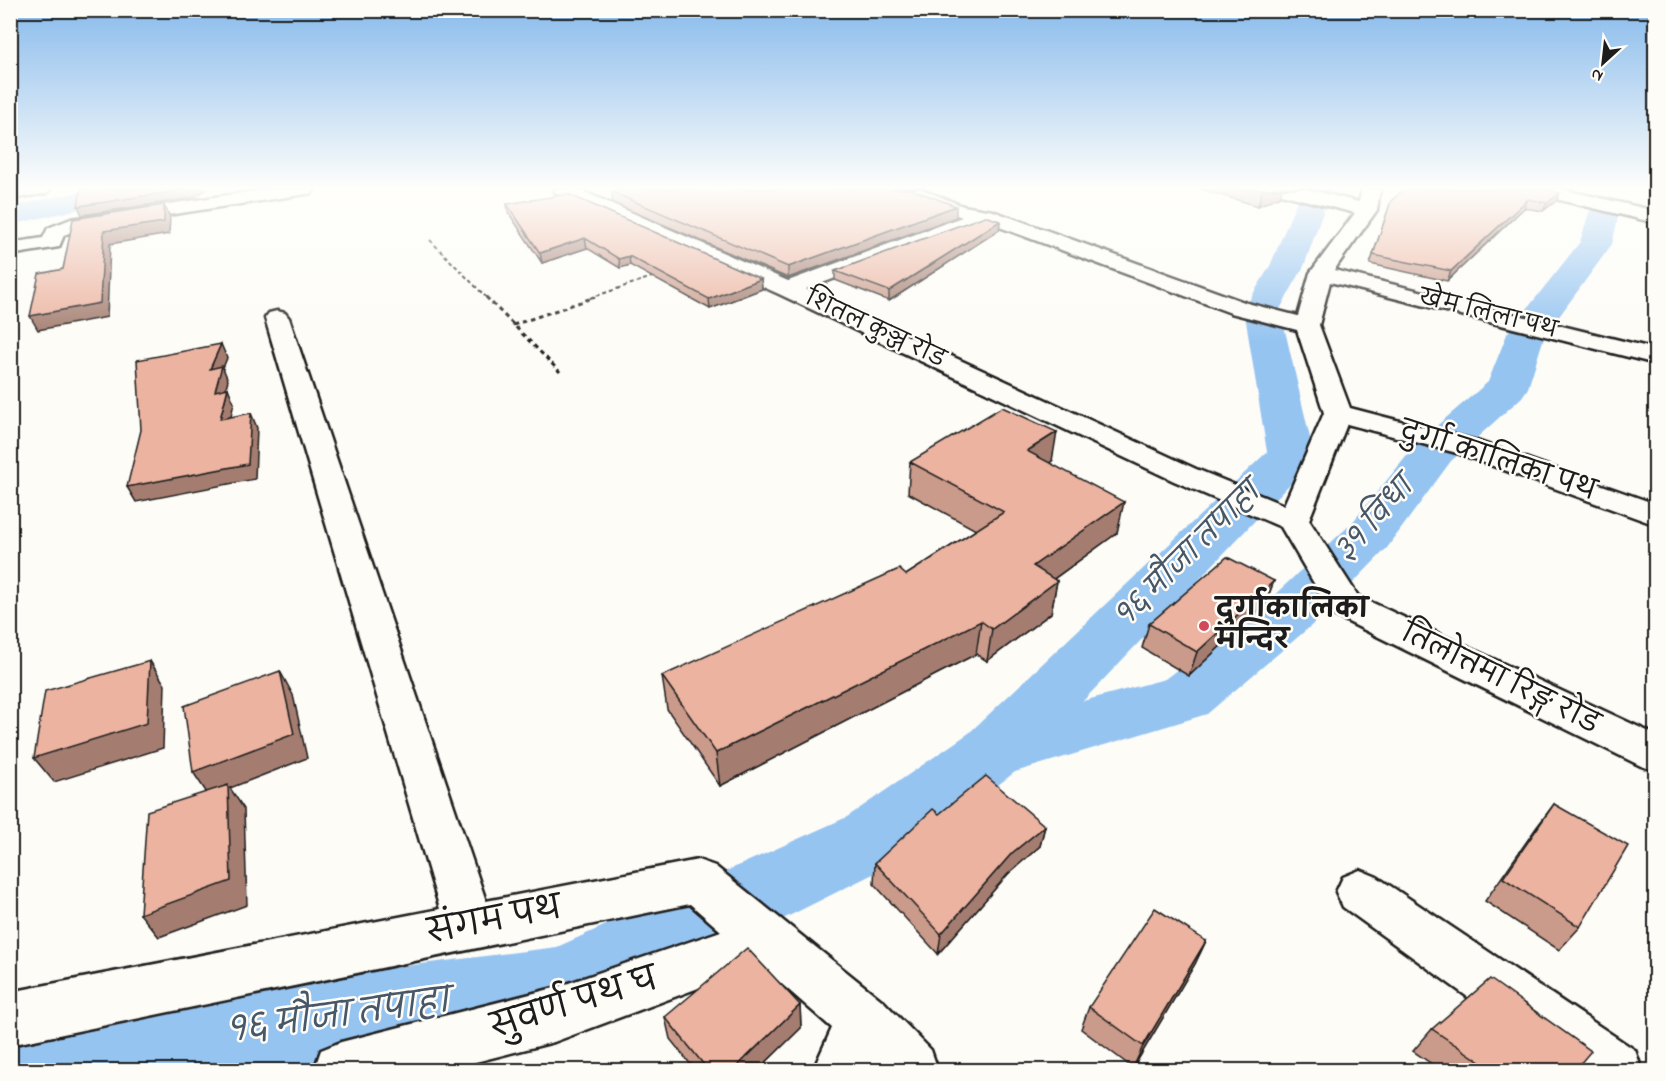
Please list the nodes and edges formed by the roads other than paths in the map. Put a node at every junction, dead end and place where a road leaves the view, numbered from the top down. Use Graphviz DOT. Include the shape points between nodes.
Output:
graph roads {
  1 [pos="53,239"];
  2 [pos="673,239"];
  3 [pos="921,239"];
  4 [pos="1053,239"];
  5 [pos="1344,239"];
  6 [pos="52,243"];
  7 [pos="10,249"];
  8 [pos="53,266"];
  9 [pos="1321,273"];
  10 [pos="787,289"];
  11 [pos="277,318"];
  12 [pos="1306,325"];
  13 [pos="1656,357"];
  14 [pos="1340,414"];
  15 [pos="1656,515"];
  16 [pos="1294,521"];
  17 [pos="1656,754"];
  18 [pos="1360,892"];
  19 [pos="470,927"];
  20 [pos="768,938"];
  21 [pos="10,1019"];
  22 [pos="865,1021"];
  23 [pos="341,1071"];
  24 [pos="840,1071"];
  25 [pos="911,1071"];
  26 [pos="1615,1071"];
  1 -- 6 [label="street"];
  2 -- 10 [label="street, शितल कुञ्ज रोड"];
  3 -- 10 [label="street"];
  4 -- 12 [label="street" via="1239,308"];
  5 -- 9 [label="street"];
  6 -- 7 [label="street"];
  6 -- 8 [label="street"];
  9 -- 12 [label="street"];
  9 -- 13 [label="street, खेम लिला पथ"];
  10 -- 16 [label="street, शितल कुञ्ज रोड" via="1185,475"];
  11 -- 19 [label="street"];
  12 -- 14 [label="street"];
  14 -- 15 [label="street, दुर्गा कालिका पथ" via="1467,447"];
  14 -- 16 [label="street"];
  16 -- 17 [label="street, तिलोत्तमा रिङ्ग रोड" via="1345,605"];
  18 -- 26 [label="street"];
  19 -- 20 [label="street, संगम पथ" via="698,881"];
  19 -- 21 [label="street, संगम पथ"];
  20 -- 22 [label="street, संगम पथ"];
  20 -- 23 [label="street, सुवर्ण पथ घ" via="554,1015"];
  22 -- 24 [label="street"];
  22 -- 25 [label="street, संगम पथ"];
}
